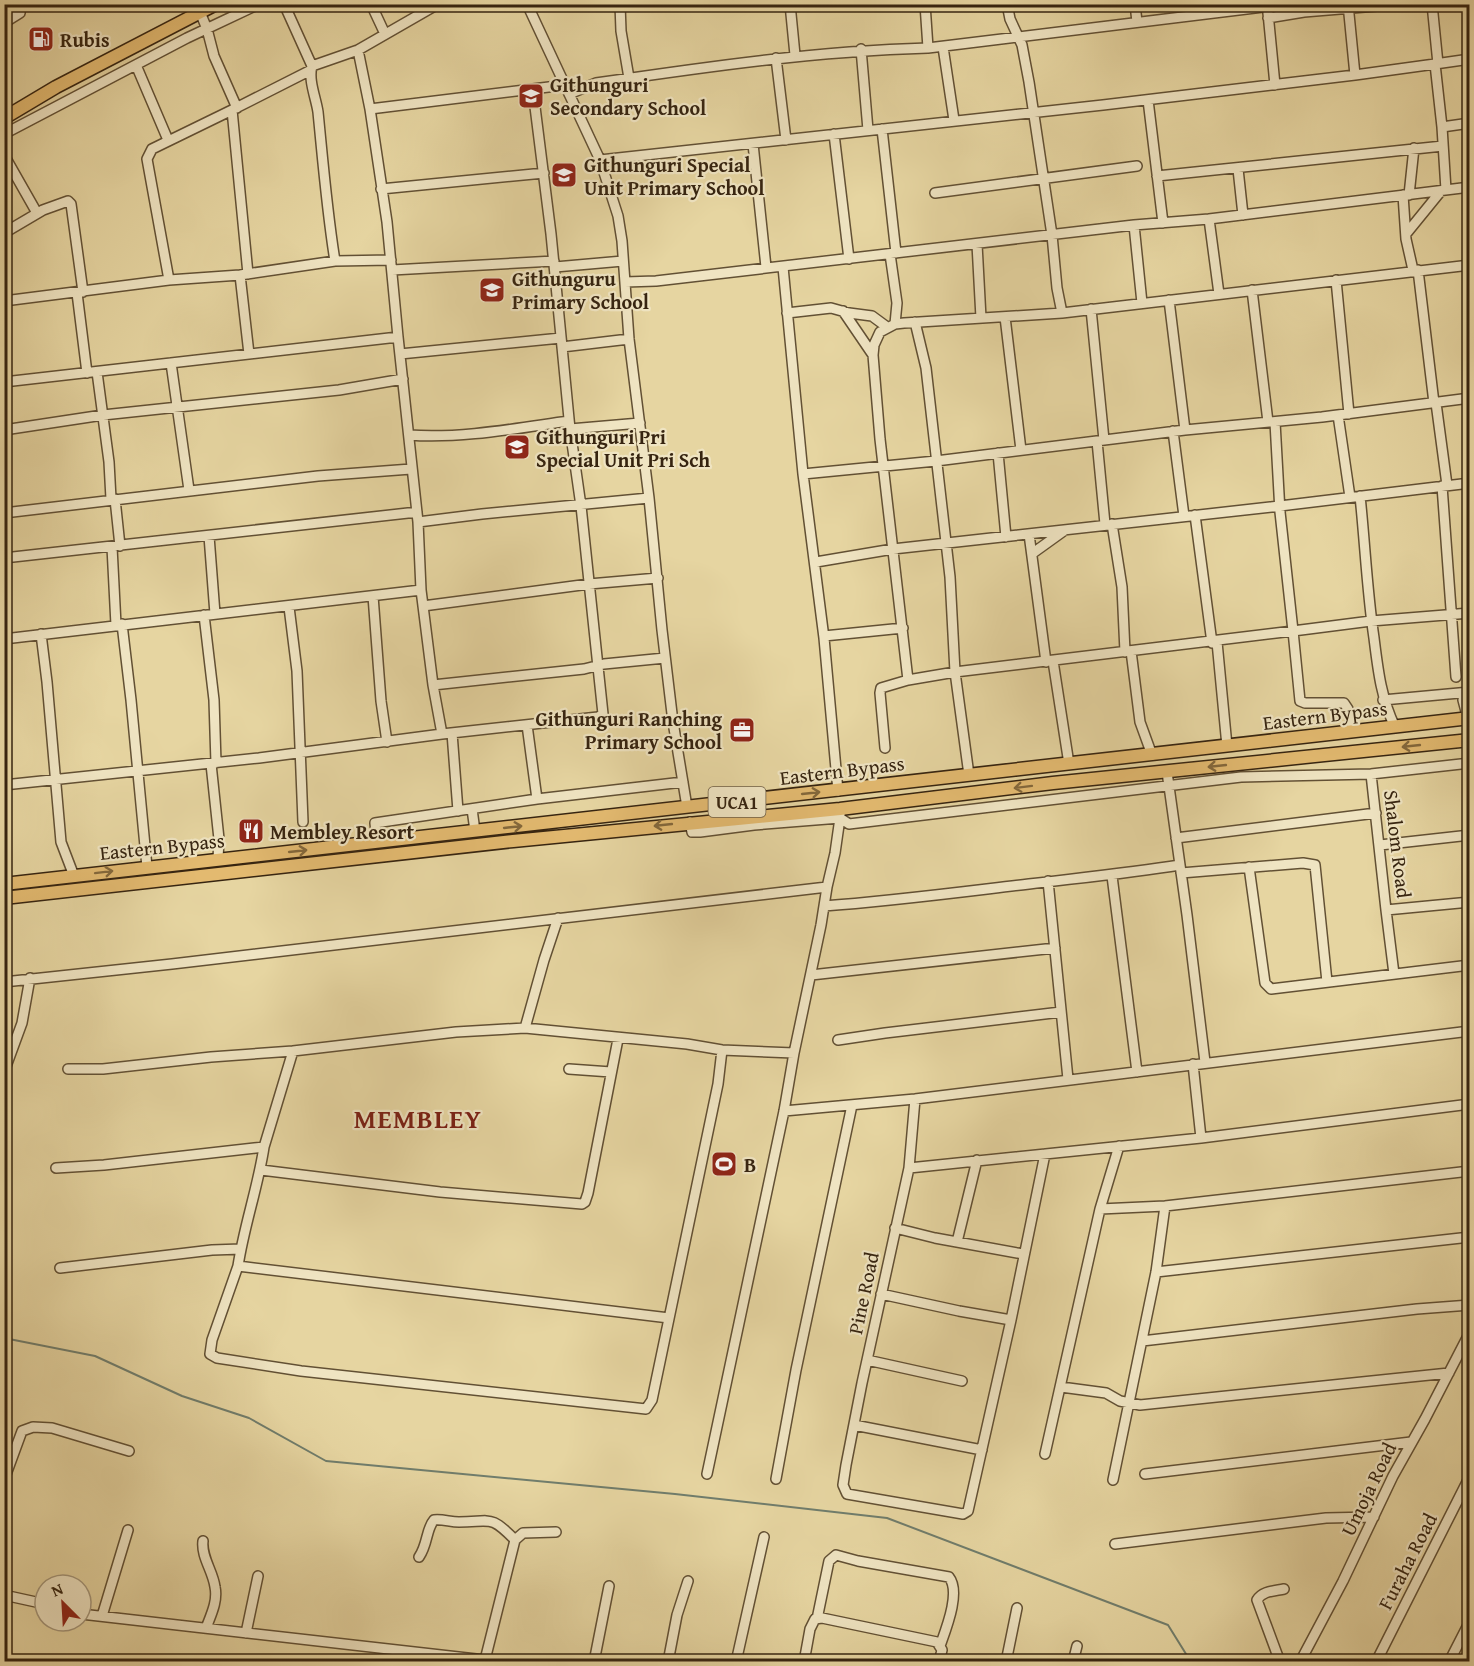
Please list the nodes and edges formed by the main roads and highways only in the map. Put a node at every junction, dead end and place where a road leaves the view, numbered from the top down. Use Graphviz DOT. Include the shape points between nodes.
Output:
graph roads {
  1 [pos="216,4"];
  2 [pos="5,116"];
  3 [pos="1469,718"];
  4 [pos="1470,740"];
  5 [pos="787,796"];
  6 [pos="788,813"];
  7 [pos="4,884"];
  8 [pos="4,898"];
  1 -- 2 [label="main road"];
  5 -- 3 [label="main road, Eastern Bypass / UCA1, one-way"];
  4 -- 6 [label="main road, Eastern Bypass, one-way" via="952,795 840,813"];
  5 -- 6 [label="main road"];
  7 -- 5 [label="main road, Eastern Bypass / UCA1, one-way"];
  6 -- 8 [label="main road, Eastern Bypass, one-way"];
}
